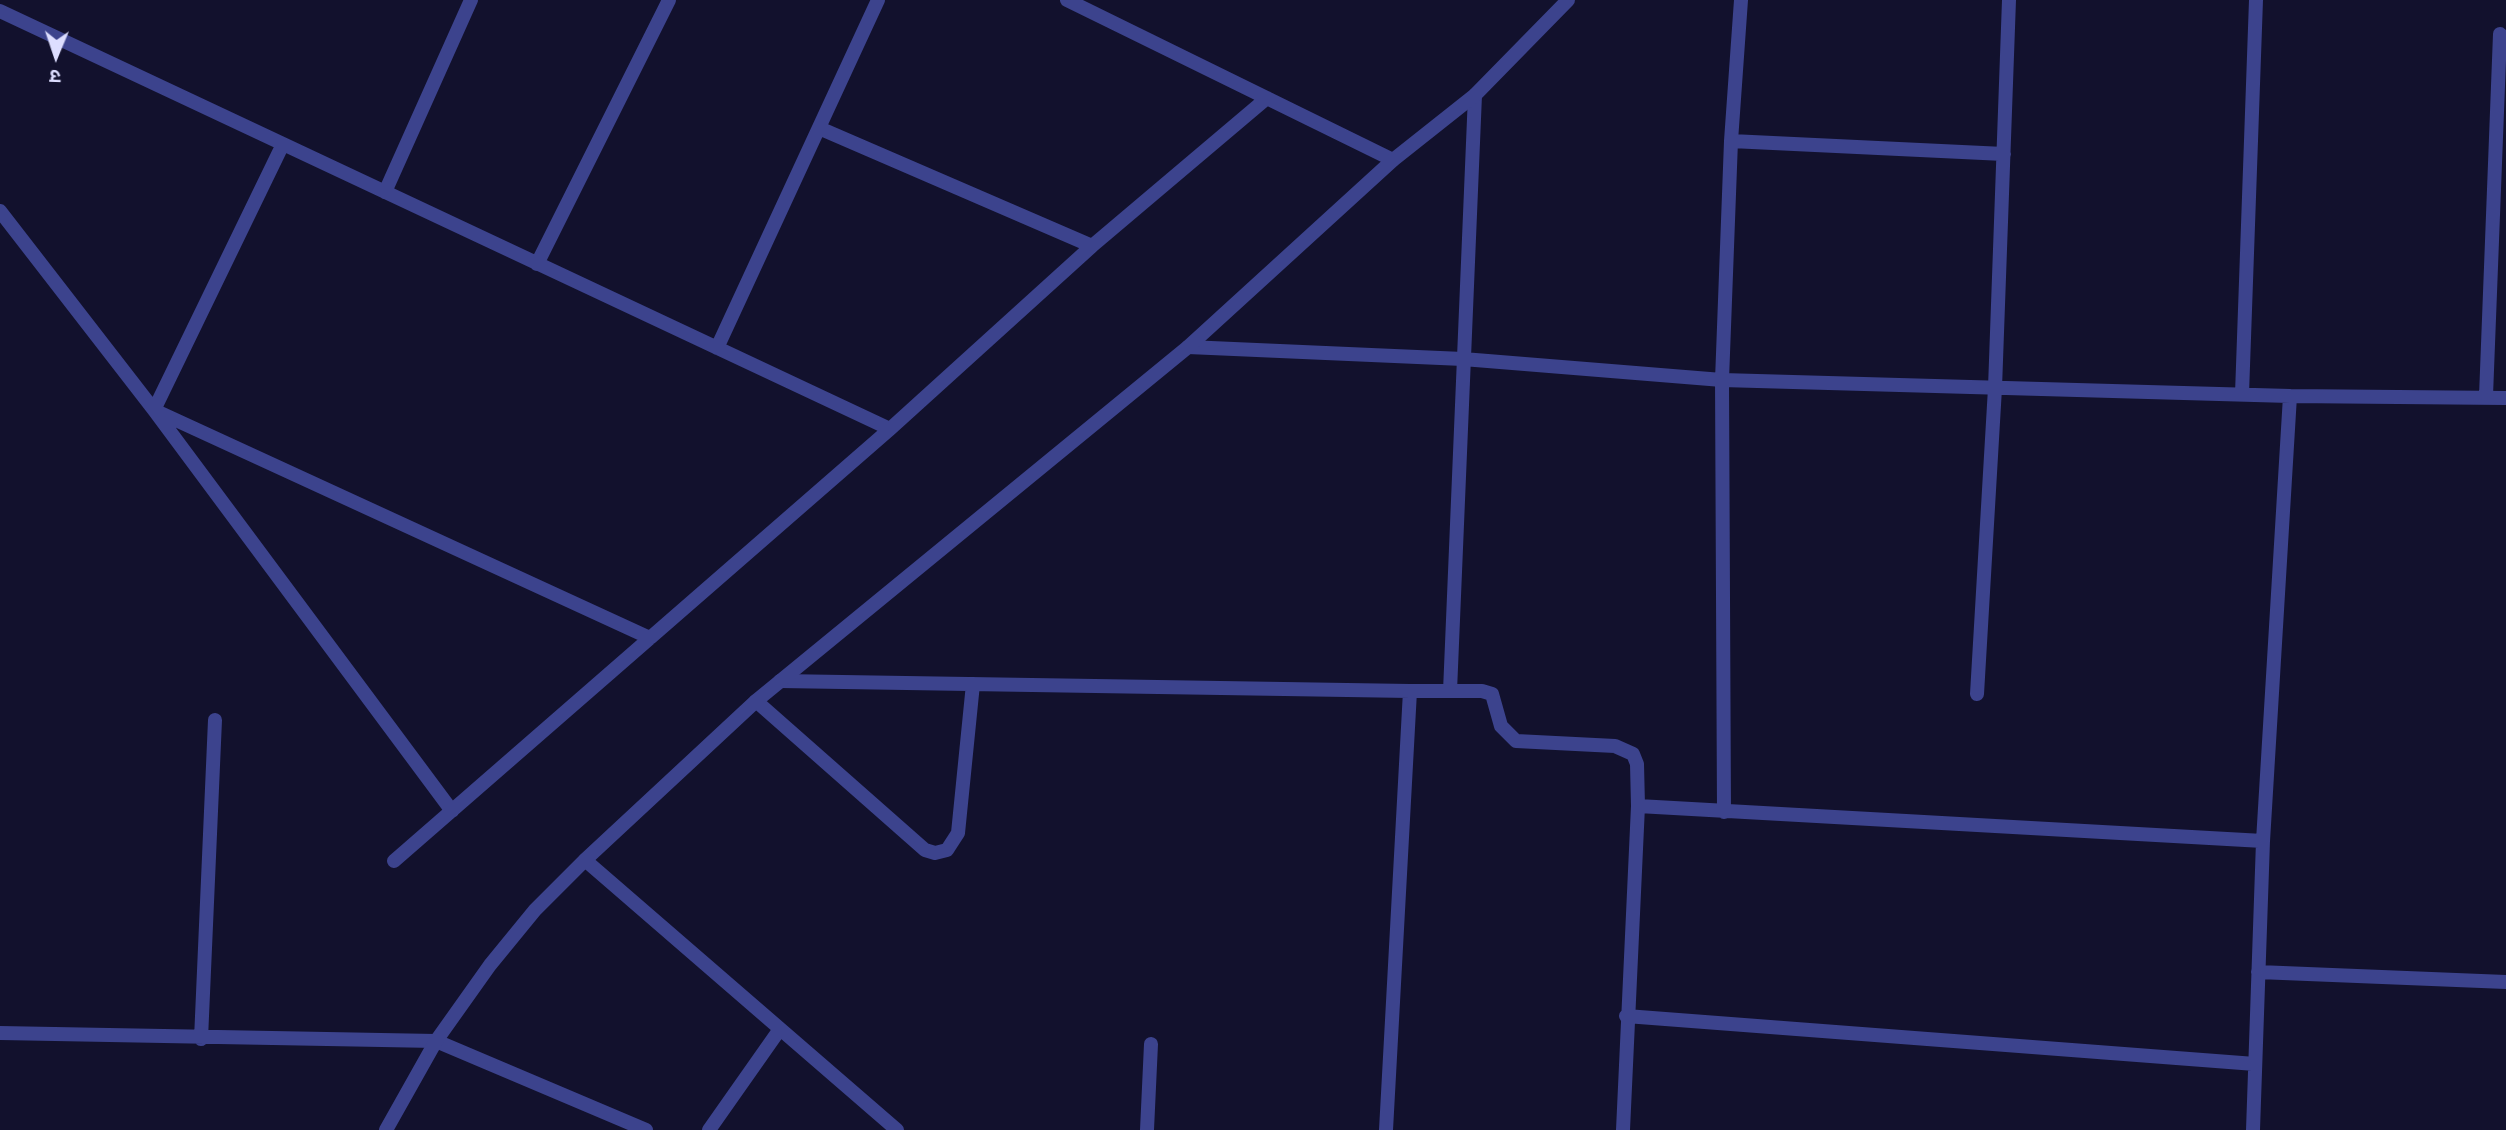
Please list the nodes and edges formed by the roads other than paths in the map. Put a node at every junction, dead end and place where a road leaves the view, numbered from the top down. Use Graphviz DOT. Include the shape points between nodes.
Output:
graph roads {
  1 [pos="471,0"];
  2 [pos="669,0"];
  3 [pos="878,0"];
  4 [pos="1067,0"];
  5 [pos="1568,0"];
  6 [pos="1741,0"];
  7 [pos="2009,0"];
  8 [pos="2256,0"];
  9 [pos="0,11"];
  10 [pos="2500,34"];
  11 [pos="1475,95"];
  12 [pos="1267,98"];
  13 [pos="819,128"];
  14 [pos="1731,141"];
  15 [pos="283,144"];
  16 [pos="2004,154"];
  17 [pos="1393,160"];
  18 [pos="385,192"];
  19 [pos="0,211"];
  20 [pos="1091,246"];
  21 [pos="537,264"];
  22 [pos="1188,347"];
  23 [pos="717,348"];
  24 [pos="1463,359"];
  25 [pos="1722,380"];
  26 [pos="1995,387"];
  27 [pos="2242,394"];
  28 [pos="2290,396"];
  29 [pos="2486,396"];
  30 [pos="2506,398"];
  31 [pos="154,410"];
  32 [pos="890,429"];
  33 [pos="650,638"];
  34 [pos="780,681"];
  35 [pos="973,684"];
  36 [pos="1410,691"];
  37 [pos="1450,691"];
  38 [pos="1977,694"];
  39 [pos="756,701"];
  40 [pos="215,720"];
  41 [pos="1638,806"];
  42 [pos="452,811"];
  43 [pos="1724,812"];
  44 [pos="2263,841"];
  45 [pos="585,860"];
  46 [pos="394,861"];
  47 [pos="2258,972"];
  48 [pos="2506,982"];
  49 [pos="1626,1016"];
  50 [pos="780,1029"];
  51 [pos="0,1033"];
  52 [pos="201,1039"];
  53 [pos="436,1041"];
  54 [pos="1151,1044"];
  55 [pos="2255,1064"];
  56 [pos="386,1130"];
  57 [pos="646,1130"];
  58 [pos="709,1130"];
  59 [pos="897,1130"];
  60 [pos="1147,1130"];
  61 [pos="1386,1130"];
  62 [pos="1623,1130"];
  63 [pos="2253,1130"];
  1 -- 18 [label="street"];
  2 -- 21 [label="street"];
  3 -- 13 [label="street"];
  4 -- 12 [label="street"];
  5 -- 11 [label="street"];
  6 -- 14 [label="street"];
  7 -- 16 [label="street"];
  8 -- 27 [label="street"];
  9 -- 15 [label="street"];
  10 -- 29 [label="street"];
  11 -- 17 [label="street"];
  11 -- 24 [label="street"];
  12 -- 17 [label="street"];
  12 -- 20 [label="street"];
  13 -- 20 [label="street"];
  13 -- 23 [label="street"];
  14 -- 16 [label="street"];
  14 -- 25 [label="street"];
  15 -- 18 [label="street"];
  15 -- 31 [label="street"];
  16 -- 26 [label="street"];
  17 -- 22 [label="street"];
  18 -- 21 [label="street"];
  19 -- 31 [label="street"];
  20 -- 32 [label="street"];
  21 -- 23 [label="street"];
  22 -- 24 [label="street"];
  22 -- 34 [label="street"];
  23 -- 32 [label="street"];
  24 -- 25 [label="street"];
  24 -- 37 [label="street"];
  25 -- 26 [label="street"];
  25 -- 43 [label="street"];
  26 -- 27 [label="street"];
  26 -- 38 [label="street"];
  27 -- 28 [label="street"];
  28 -- 29 [label="street"];
  28 -- 44 [label="street"];
  29 -- 30 [label="street"];
  31 -- 33 [label="street"];
  31 -- 42 [label="street"];
  32 -- 33 [label="street"];
  33 -- 42 [label="street"];
  34 -- 35 [label="street"];
  34 -- 39 [label="street"];
  35 -- 36 [label="street"];
  35 -- 39 [label="street" via="958,833 947,850 935,853 925,850"];
  36 -- 37 [label="street"];
  36 -- 61 [label="street"];
  37 -- 41 [label="street" via="1492,694 1501,726 1516,741 1625,749 1637,764"];
  39 -- 45 [label="street"];
  40 -- 52 [label="street"];
  41 -- 43 [label="street"];
  41 -- 49 [label="street"];
  42 -- 46 [label="street"];
  43 -- 44 [label="street"];
  44 -- 47 [label="street"];
  45 -- 50 [label="street"];
  45 -- 53 [label="street" via="535,910"];
  47 -- 48 [label="street"];
  47 -- 55 [label="street"];
  49 -- 55 [label="street"];
  49 -- 62 [label="street"];
  50 -- 58 [label="street"];
  50 -- 59 [label="street"];
  51 -- 52 [label="street"];
  52 -- 53 [label="street"];
  53 -- 56 [label="street"];
  53 -- 57 [label="street"];
  54 -- 60 [label="street"];
  55 -- 63 [label="street"];
}
